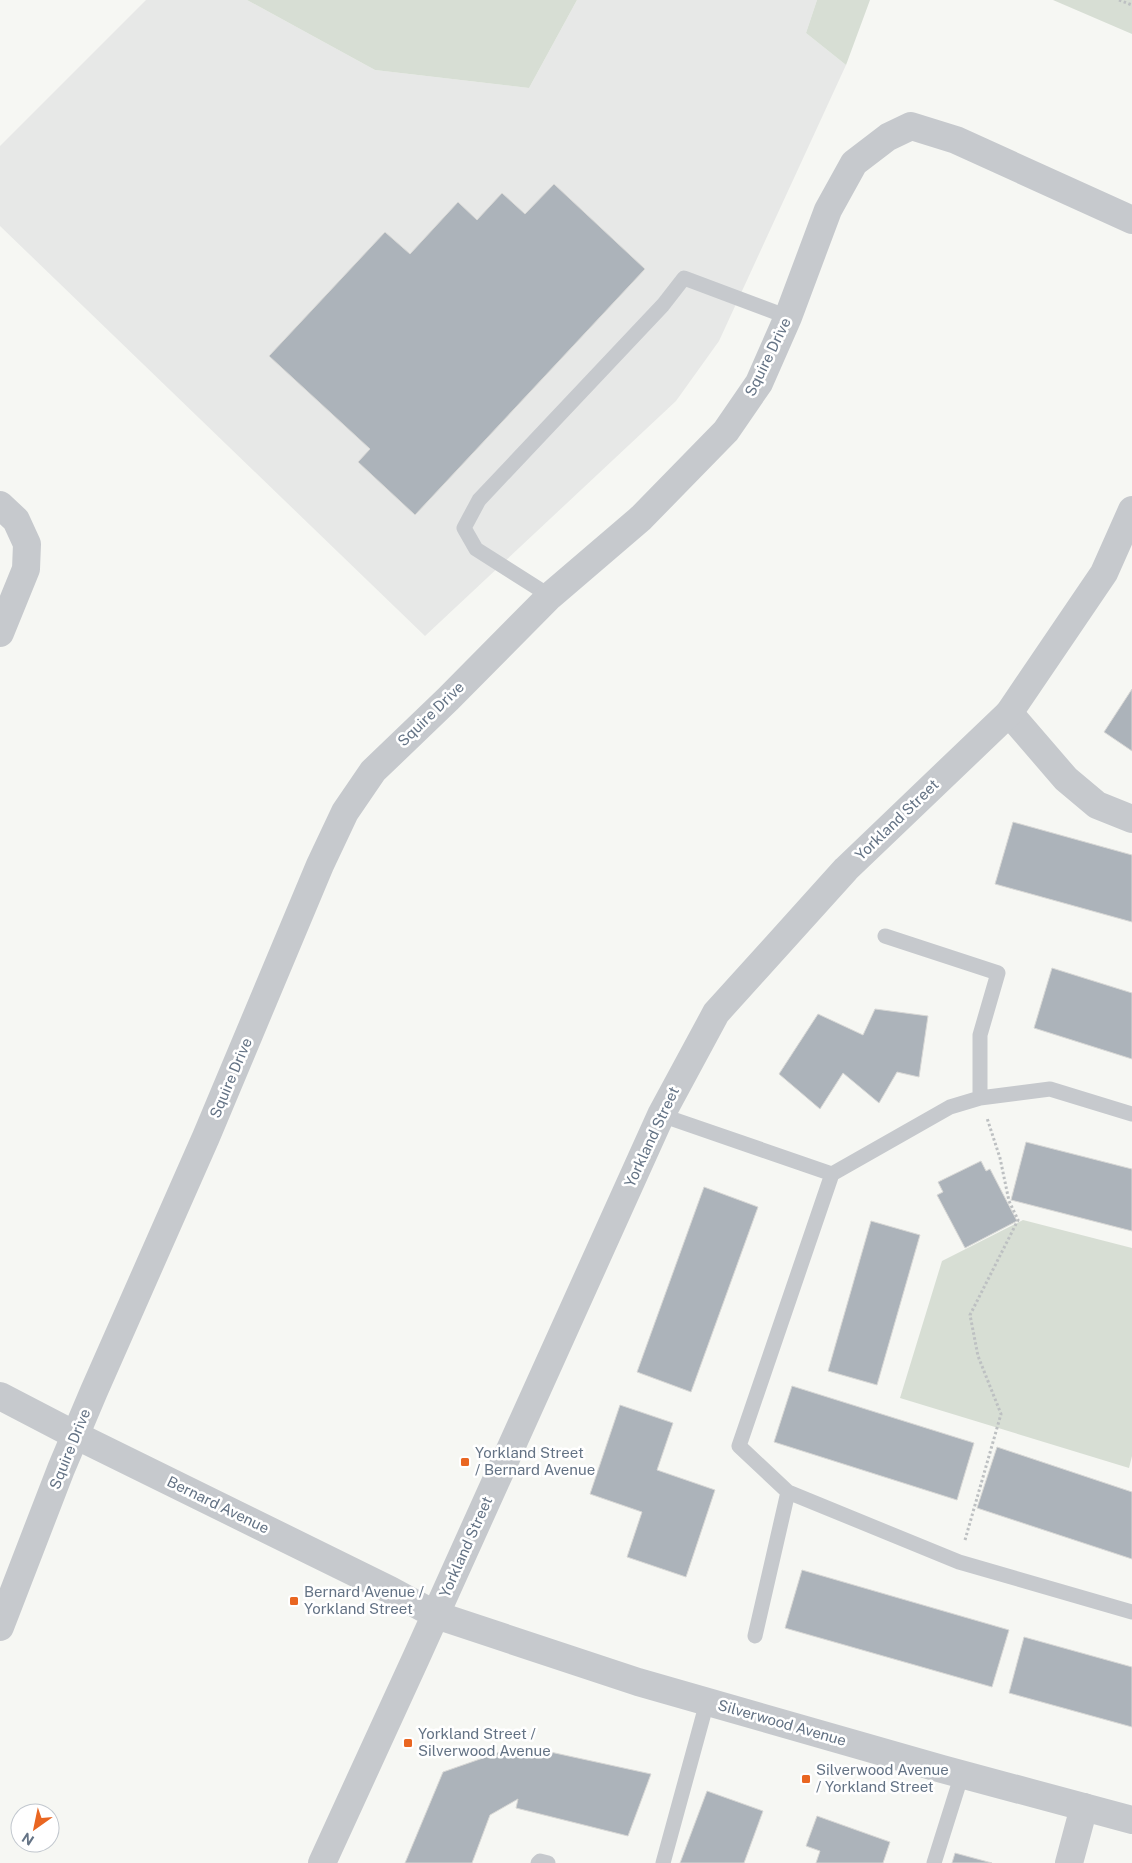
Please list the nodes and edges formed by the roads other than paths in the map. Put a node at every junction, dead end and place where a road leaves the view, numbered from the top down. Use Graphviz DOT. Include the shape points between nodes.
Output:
graph roads {
  1 [pos="1132,220"];
  2 [pos="788,317"];
  3 [pos="0,505"];
  4 [pos="1132,510"];
  5 [pos="550,596"];
  6 [pos="0,633"];
  7 [pos="1008,713"];
  8 [pos="1132,819"];
  9 [pos="885,936"];
  10 [pos="980,1098"];
  11 [pos="1132,1114"];
  12 [pos="661,1115"];
  13 [pos="832,1174"];
  14 [pos="0,1396"];
  15 [pos="75,1435"];
  16 [pos="788,1492"];
  17 [pos="1132,1612"];
  18 [pos="436,1615"];
  19 [pos="0,1627"];
  20 [pos="755,1636"];
  21 [pos="708,1702"];
  22 [pos="962,1774"];
  23 [pos="1084,1807"];
  24 [pos="1132,1820"];
  25 [pos="322,1863"];
  26 [pos="538,1863"];
  27 [pos="548,1863"];
  28 [pos="663,1863"];
  29 [pos="934,1863"];
  30 [pos="1069,1863"];
  1 -- 2 [label="street, Squire Drive" via="956,140 911,126 888,137 854,163 828,210"];
  2 -- 5 [label="street, Squire Drive" via="759,383 726,431 641,518"];
  2 -- 5 [label="lane" via="684,278 663,305 479,500 464,528 476,549"];
  3 -- 6 [label="street" via="16,520 27,544 26,569"];
  4 -- 7 [label="street, Yorkland Street" via="1104,573"];
  5 -- 15 [label="street, Squire Drive" via="373,772 345,812"];
  7 -- 8 [label="street" via="1066,779 1097,805"];
  7 -- 12 [label="street, Yorkland Street" via="846,869 716,1013"];
  9 -- 10 [label="lane" via="998,973 980,1035"];
  10 -- 11 [label="lane" via="1050,1089"];
  10 -- 13 [label="lane" via="950,1107"];
  12 -- 13 [label="lane"];
  12 -- 18 [label="street, Yorkland Street"];
  13 -- 16 [label="lane" via="739,1446"];
  14 -- 15 [label="street, Bernard Avenue"];
  15 -- 18 [label="street, Bernard Avenue"];
  15 -- 19 [label="street, Squire Drive"];
  16 -- 17 [label="lane" via="959,1562"];
  16 -- 20 [label="lane"];
  18 -- 21 [label="street, Silverwood Avenue"];
  18 -- 25 [label="street, Yorkland Street"];
  21 -- 22 [label="street, Silverwood Avenue"];
  21 -- 28 [label="lane"];
  22 -- 23 [label="street, Silverwood Avenue"];
  22 -- 29 [label="lane"];
  23 -- 24 [label="street, Silverwood Avenue"];
  23 -- 30 [label="street"];
  26 -- 27 [label="lane"];
}
